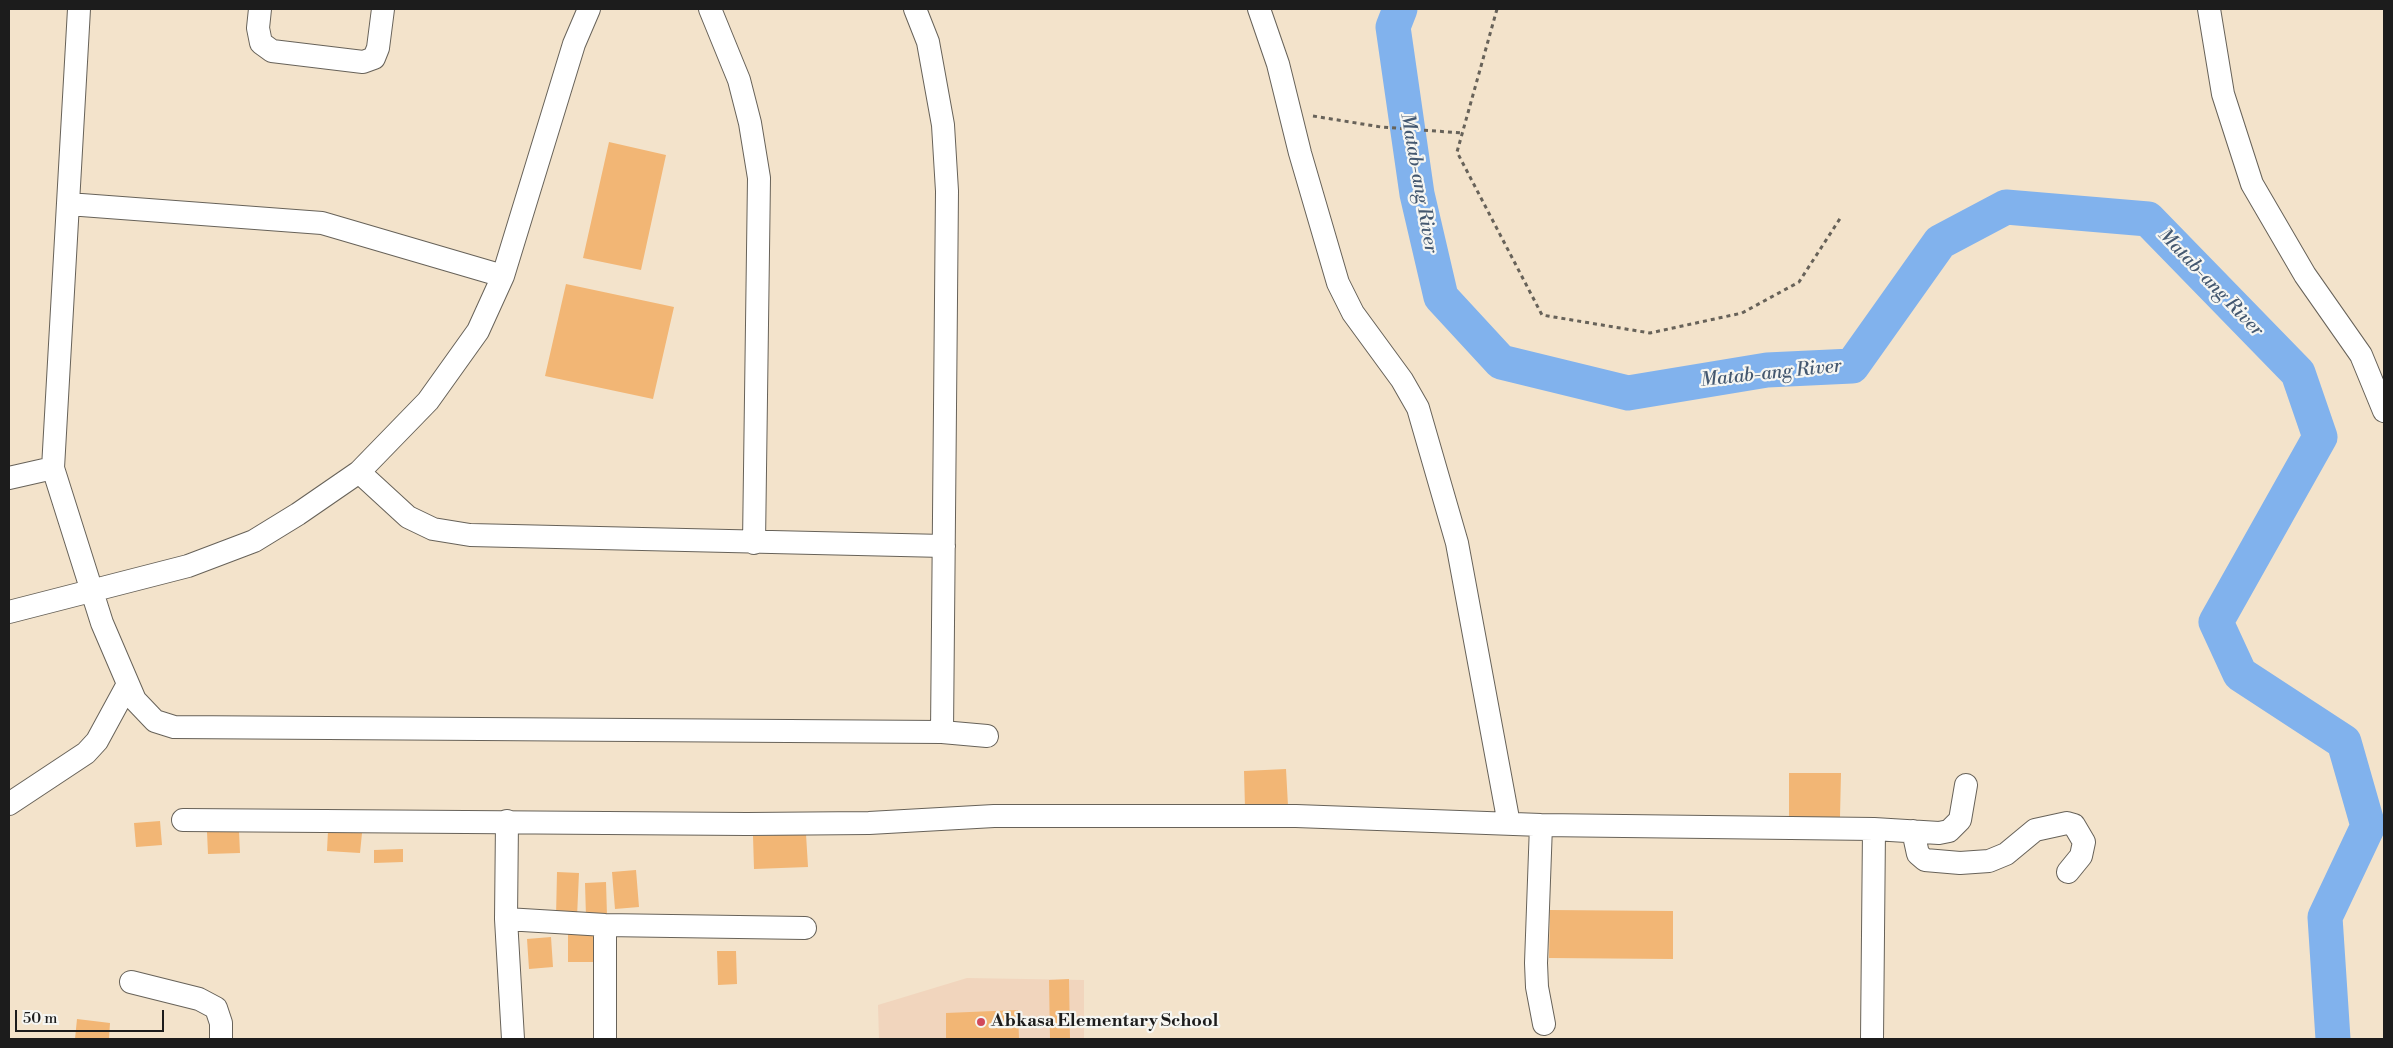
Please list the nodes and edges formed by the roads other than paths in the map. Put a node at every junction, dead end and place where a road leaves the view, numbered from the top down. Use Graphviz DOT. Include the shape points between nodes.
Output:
graph roads {
  1 [pos="79,9"];
  2 [pos="260,9"];
  3 [pos="383,9"];
  4 [pos="588,9"];
  5 [pos="710,9"];
  6 [pos="915,9"];
  7 [pos="1260,9"];
  8 [pos="2209,9"];
  9 [pos="68,204"];
  10 [pos="503,276"];
  11 [pos="2384,411"];
  12 [pos="53,468"];
  13 [pos="359,472"];
  14 [pos="9,478"];
  15 [pos="754,543"];
  16 [pos="944,546"];
  17 [pos="91,592"];
  18 [pos="9,612"];
  19 [pos="128,684"];
  20 [pos="942,732"];
  21 [pos="988,736"];
  22 [pos="1966,785"];
  23 [pos="9,804"];
  24 [pos="183,820"];
  25 [pos="507,821"];
  26 [pos="1509,824"];
  27 [pos="1541,825"];
  28 [pos="1874,829"];
  29 [pos="1913,831"];
  30 [pos="2068,872"];
  31 [pos="506,919"];
  32 [pos="605,925"];
  33 [pos="805,928"];
  34 [pos="131,982"];
  35 [pos="1544,1024"];
  36 [pos="221,1039"];
  37 [pos="513,1039"];
  38 [pos="605,1039"];
  39 [pos="1872,1039"];
  1 -- 9 [label="street"];
  2 -- 3 [label="street" via="258,28 261,43 272,51 363,62 374,58 378,48"];
  4 -- 10 [label="street" via="574,44"];
  5 -- 15 [label="street" via="739,80 759,178"];
  6 -- 16 [label="street" via="928,42 941,116 946,181"];
  7 -- 26 [label="street" via="1338,283 1353,313 1402,380 1418,408 1457,543"];
  8 -- 11 [label="street" via="2223,94 2252,184 2304,275 2361,355"];
  9 -- 10 [label="street" via="322,223"];
  9 -- 12 [label="street"];
  10 -- 13 [label="street" via="478,331 428,401"];
  12 -- 14 [label="street"];
  12 -- 17 [label="street"];
  13 -- 15 [label="street" via="408,517 433,529 470,535"];
  13 -- 17 [label="street" via="254,541 188,566"];
  15 -- 16 [label="street"];
  16 -- 20 [label="street"];
  17 -- 18 [label="street"];
  17 -- 19 [label="street"];
  19 -- 20 [label="street" via="135,700 155,721 174,727"];
  19 -- 23 [label="street" via="97,741 86,753"];
  20 -- 21 [label="street"];
  22 -- 29 [label="street" via="1960,820 1949,831"];
  24 -- 25 [label="street"];
  25 -- 26 [label="street" via="747,824 870,823 994,816 1287,816"];
  25 -- 31 [label="street"];
  26 -- 27 [label="street"];
  27 -- 28 [label="street"];
  27 -- 35 [label="street" via="1536,963"];
  28 -- 29 [label="street"];
  28 -- 39 [label="street"];
  29 -- 30 [label="street" via="1918,854 1925,860 1960,863 1989,861 2006,854 2035,830 2067,823 2074,825 2084,842 2081,856"];
  31 -- 32 [label="street"];
  31 -- 37 [label="street"];
  32 -- 33 [label="street"];
  32 -- 38 [label="street"];
  34 -- 36 [label="street" via="199,999 216,1008 221,1023"];
}
